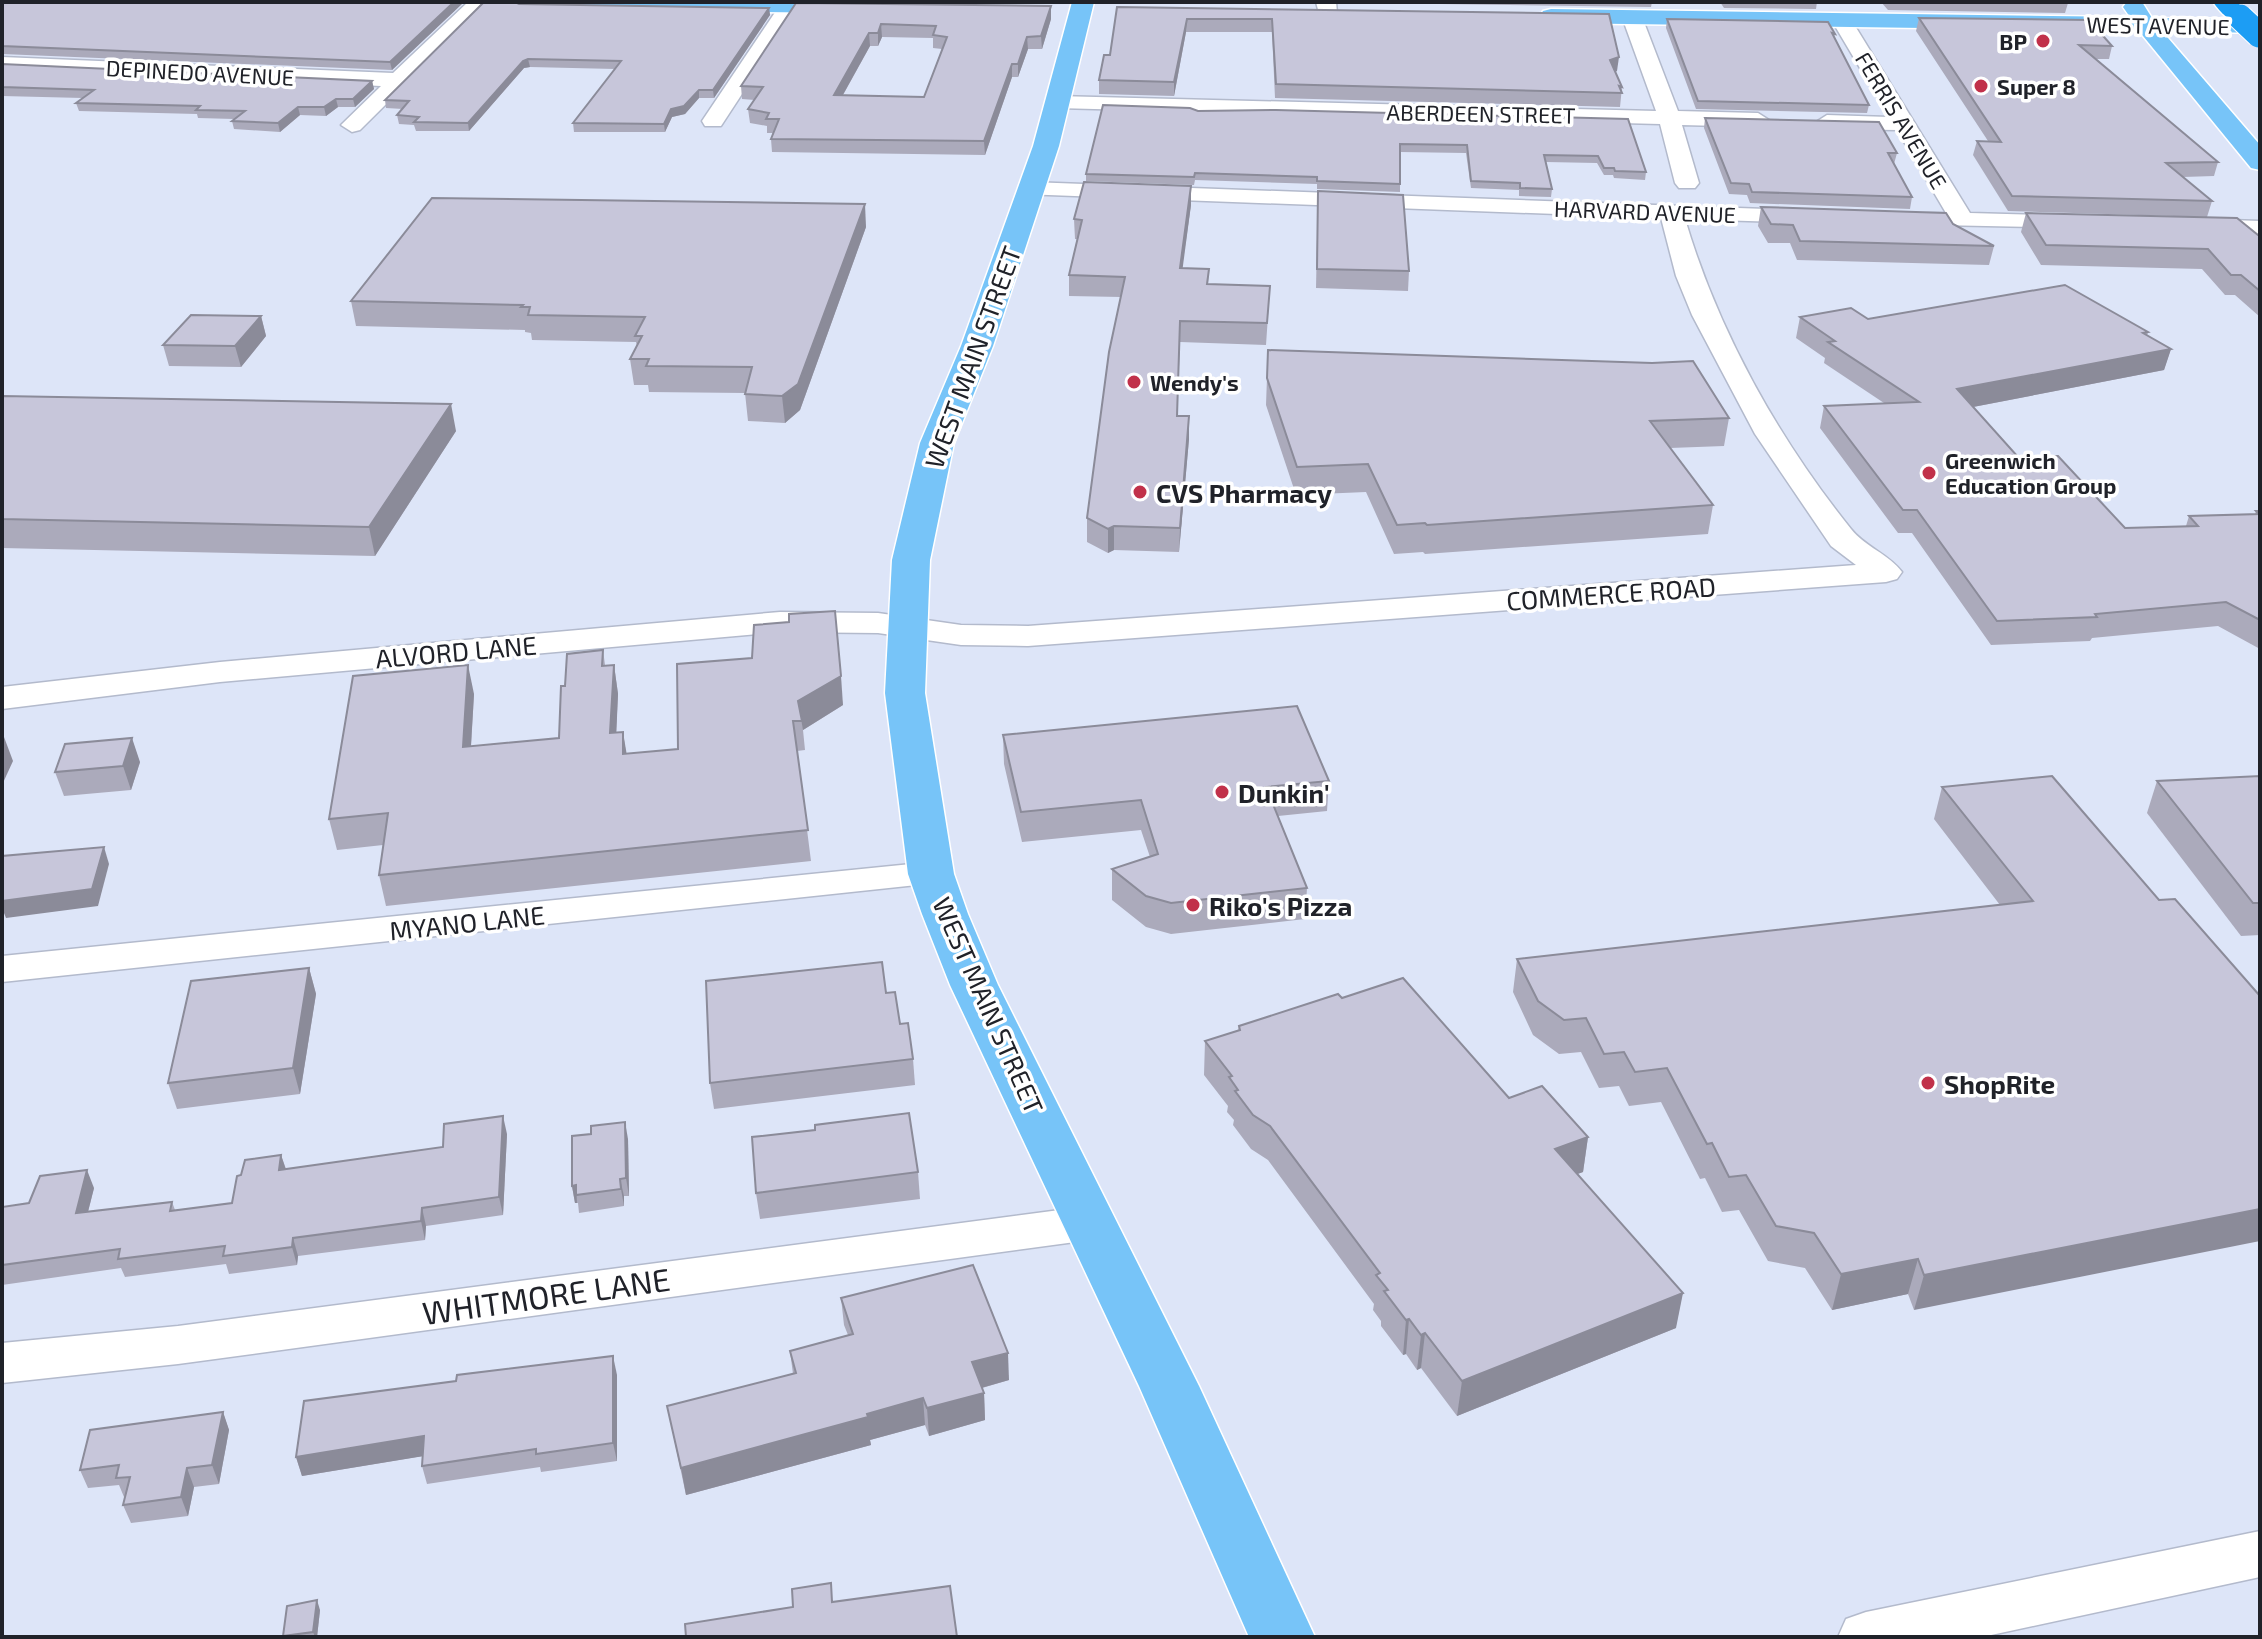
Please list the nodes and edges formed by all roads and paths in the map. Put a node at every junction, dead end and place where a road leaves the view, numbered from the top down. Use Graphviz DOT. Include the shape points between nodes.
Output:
graph roads {
  1 [pos="479,2"];
  2 [pos="520,2"];
  3 [pos="2130,2"];
  4 [pos="676,3"];
  5 [pos="790,5"];
  6 [pos="878,6"];
  7 [pos="1089,7"];
  8 [pos="1055,8"];
  9 [pos="1334,9"];
  10 [pos="1601,10"];
  11 [pos="1297,12"];
  12 [pos="1852,15"];
  13 [pos="2242,15"];
  14 [pos="1524,16"];
  15 [pos="1632,17"];
  16 [pos="2147,25"];
  17 [pos="2260,36"];
  18 [pos="2,63"];
  19 [pos="398,80"];
  20 [pos="1057,102"];
  21 [pos="1669,117"];
  22 [pos="1779,120"];
  23 [pos="713,121"];
  24 [pos="1811,121"];
  25 [pos="1905,124"];
  26 [pos="352,125"];
  27 [pos="2260,162"];
  28 [pos="1687,183"];
  29 [pos="1030,189"];
  30 [pos="1671,212"];
  31 [pos="1825,217"];
  32 [pos="1870,218"];
  33 [pos="1962,220"];
  34 [pos="2100,223"];
  35 [pos="2176,225"];
  36 [pos="2260,228"];
  37 [pos="910,628"];
  38 [pos="2,698"];
  39 [pos="931,874"];
  40 [pos="2,969"];
  41 [pos="1090,1223"];
  42 [pos="2,1363"];
  43 [pos="2260,1554"];
  44 [pos="1282,1637"];
  45 [pos="1866,1637"];
  1 -- 19 [label="street"];
  2 -- 4 [label="main road"];
  3 -- 16 [label="main road"];
  4 -- 5 [label="main road"];
  5 -- 6 [label="main road"];
  5 -- 23 [label="street"];
  7 -- 8 [label="main road"];
  7 -- 20 [label="main road, WEST MAIN STREET"];
  9 -- 11 [label="main road"];
  10 -- 14 [label="main road, WEST AVENUE"];
  10 -- 15 [label="main road, WEST AVENUE"];
  12 -- 15 [label="main road, WEST AVENUE"];
  12 -- 16 [label="main road, WEST AVENUE"];
  12 -- 25 [label="street, FERRIS AVENUE"];
  13 -- 16 [label="main road, WEST AVENUE"];
  13 -- 17 [label="highway, bridge"];
  15 -- 21 [label="street"];
  16 -- 27 [label="main road"];
  18 -- 19 [label="street, DEPINEDO AVENUE"];
  19 -- 26 [label="street"];
  20 -- 21 [label="street, ABERDEEN STREET"];
  20 -- 29 [label="main road, WEST MAIN STREET"];
  21 -- 22 [label="street, ABERDEEN STREET"];
  21 -- 28 [label="street"];
  24 -- 25 [label="street"];
  25 -- 33 [label="street, FERRIS AVENUE"];
  29 -- 30 [label="street, HARVARD AVENUE"];
  29 -- 37 [label="main road, WEST MAIN STREET" via="977,346 937,443 911,560"];
  30 -- 31 [label="street, HARVARD AVENUE"];
  30 -- 37 [label="street, COMMERCE ROAD" via="1705,315 1770,434 1842,539 1886,572 1028,636"];
  32 -- 33 [label="street"];
  33 -- 34 [label="street"];
  35 -- 36 [label="street"];
  37 -- 38 [label="street, ALVORD LANE" via="780,622 220,672"];
  37 -- 39 [label="main road, WEST MAIN STREET" via="905,693"];
  39 -- 40 [label="street, MYANO LANE"];
  39 -- 41 [label="main road, WEST MAIN STREET" via="974,985"];
  41 -- 42 [label="street, WHITMORE LANE" via="178,1345"];
  41 -- 44 [label="main road, WEST MAIN STREET"];
  43 -- 45 [label="street"];
}
